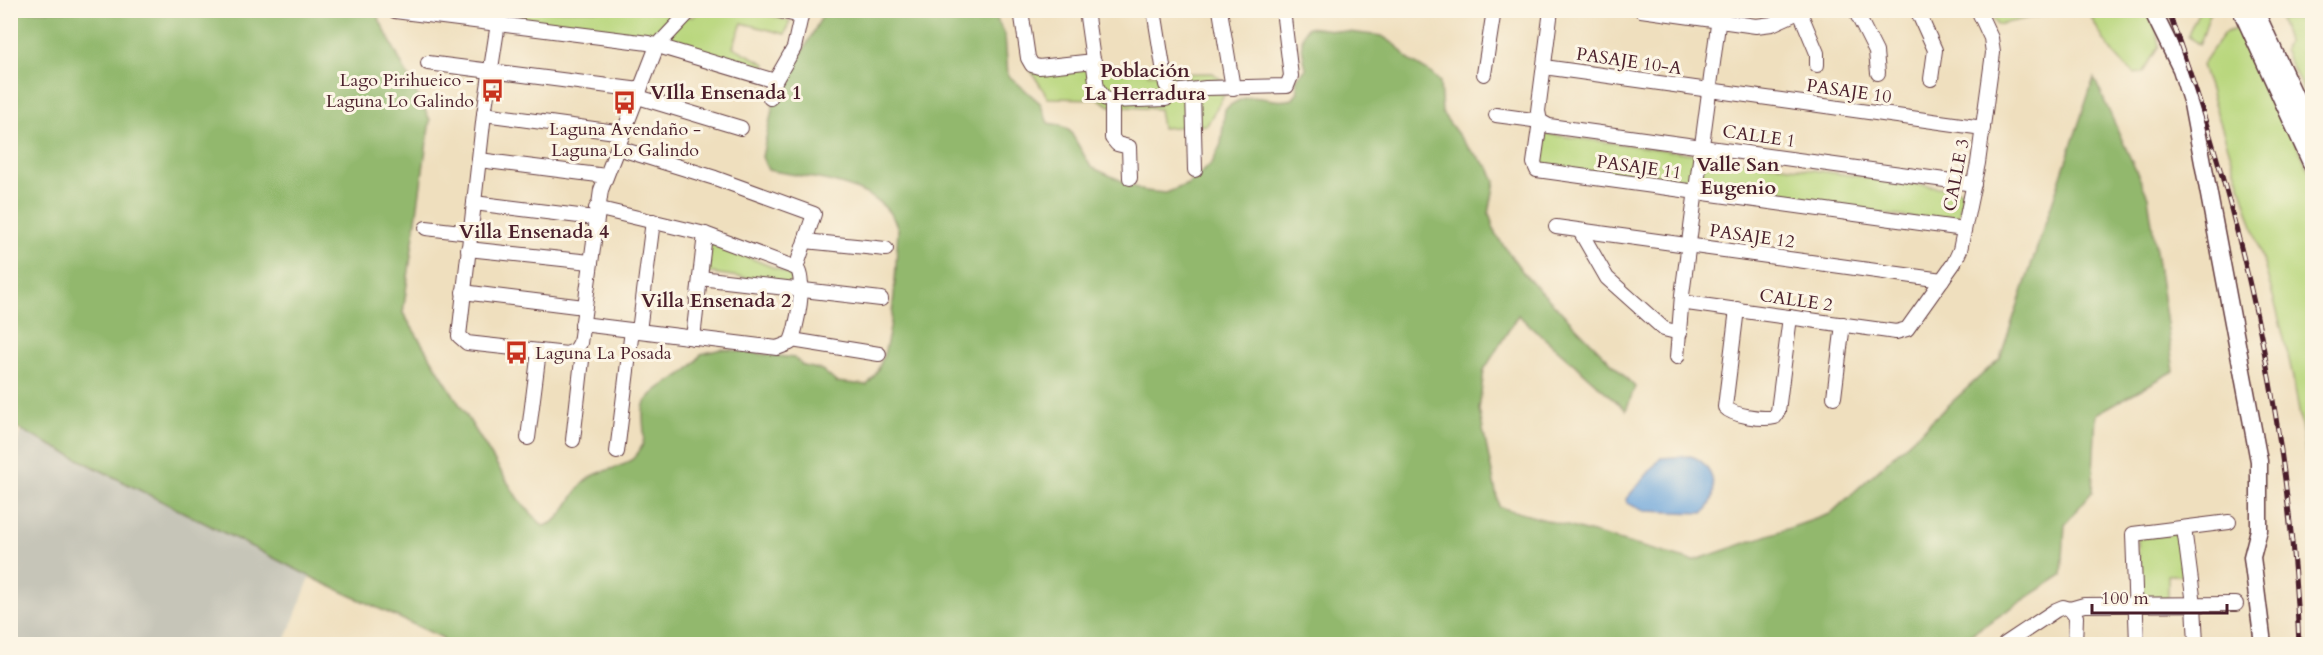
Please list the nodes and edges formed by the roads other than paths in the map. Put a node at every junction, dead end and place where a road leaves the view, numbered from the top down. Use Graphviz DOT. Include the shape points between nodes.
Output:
graph roads {
  1 [pos="776,10"];
  2 [pos="1021,10"];
  3 [pos="1086,10"];
  4 [pos="1154,10"];
  5 [pos="1221,10"];
  6 [pos="1283,10"];
  7 [pos="1494,10"];
  8 [pos="1551,10"];
  9 [pos="1641,10"];
  10 [pos="1855,10"];
  11 [pos="1917,10"];
  12 [pos="1978,10"];
  13 [pos="2152,10"];
  14 [pos="2241,10"];
  15 [pos="2255,10"];
  16 [pos="395,11"];
  17 [pos="686,11"];
  18 [pos="1800,11"];
  19 [pos="1661,12"];
  20 [pos="1720,16"];
  21 [pos="498,17"];
  22 [pos="657,46"];
  23 [pos="1094,61"];
  24 [pos="428,63"];
  25 [pos="1817,66"];
  26 [pos="1544,67"];
  27 [pos="490,71"];
  28 [pos="1878,73"];
  29 [pos="1484,74"];
  30 [pos="1931,79"];
  31 [pos="775,81"];
  32 [pos="1233,88"];
  33 [pos="1710,90"];
  34 [pos="1193,91"];
  35 [pos="1172,92"];
  36 [pos="639,93"];
  37 [pos="770,98"];
  38 [pos="1112,101"];
  39 [pos="484,114"];
  40 [pos="1496,115"];
  41 [pos="1540,121"];
  42 [pos="2310,127"];
  43 [pos="741,128"];
  44 [pos="1983,128"];
  45 [pos="624,133"];
  46 [pos="1702,147"];
  47 [pos="618,148"];
  48 [pos="479,160"];
  49 [pos="2313,165"];
  50 [pos="1195,170"];
  51 [pos="606,176"];
  52 [pos="1130,178"];
  53 [pos="1974,184"];
  54 [pos="1696,193"];
  55 [pos="474,203"];
  56 [pos="596,213"];
  57 [pos="653,221"];
  58 [pos="1556,227"];
  59 [pos="426,228"];
  60 [pos="1964,229"];
  61 [pos="1580,231"];
  62 [pos="470,233"];
  63 [pos="705,234"];
  64 [pos="805,241"];
  65 [pos="1689,245"];
  66 [pos="468,249"];
  67 [pos="886,249"];
  68 [pos="590,262"];
  69 [pos="796,268"];
  70 [pos="700,278"];
  71 [pos="1942,280"];
  72 [pos="800,290"];
  73 [pos="463,292"];
  74 [pos="880,299"];
  75 [pos="1683,300"];
  76 [pos="584,307"];
  77 [pos="1737,309"];
  78 [pos="1790,317"];
  79 [pos="582,324"];
  80 [pos="1843,324"];
  81 [pos="635,330"];
  82 [pos="1904,331"];
  83 [pos="1680,333"];
  84 [pos="693,338"];
  85 [pos="792,340"];
  86 [pos="576,350"];
  87 [pos="539,351"];
  88 [pos="879,354"];
  89 [pos="1677,357"];
  90 [pos="1834,397"];
  91 [pos="528,438"];
  92 [pos="573,440"];
  93 [pos="617,452"];
  94 [pos="2229,522"];
  95 [pos="2184,528"];
  96 [pos="2136,604"];
  97 [pos="2194,604"];
  98 [pos="2236,604"];
  99 [pos="2070,609"];
  100 [pos="2010,643"];
  101 [pos="2075,645"];
  102 [pos="2137,645"];
  103 [pos="2196,645"];
  104 [pos="2263,645"];
  1 -- 31 [label="street" via="801,16 794,48"];
  2 -- 23 [label="street" via="1032,65"];
  3 -- 23 [label="street"];
  4 -- 35 [label="street" via="1166,85"];
  5 -- 32 [label="street"];
  6 -- 32 [label="street" via="1292,76 1289,84"];
  7 -- 29 [label="street"];
  8 -- 26 [label="street"];
  9 -- 19 [label="street"];
  10 -- 28 [label="street" via="1876,52"];
  11 -- 30 [label="street" via="1935,50"];
  12 -- 44 [label="street, CALLE 3" via="1993,48"];
  13 -- 104 [label="main road" via="2189,93 2259,461 2259,530 2252,557"];
  14 -- 49 [label="main road"];
  15 -- 42 [label="main road"];
  16 -- 21 [label="street"];
  17 -- 22 [label="street"];
  18 -- 20 [label="street" via="1765,25"];
  18 -- 25 [label="street" via="1817,53"];
  19 -- 20 [label="street"];
  20 -- 33 [label="street"];
  21 -- 22 [label="street"];
  21 -- 27 [label="street"];
  22 -- 31 [label="street"];
  22 -- 36 [label="street"];
  23 -- 38 [label="street" via="1097,90"];
  24 -- 27 [label="street"];
  26 -- 33 [label="street, PASAJE 10-A"];
  26 -- 41 [label="street"];
  27 -- 36 [label="street"];
  27 -- 39 [label="street"];
  31 -- 37 [label="street"];
  32 -- 34 [label="street"];
  33 -- 44 [label="street, PASAJE 10"];
  33 -- 46 [label="street"];
  34 -- 35 [label="street"];
  34 -- 50 [label="street"];
  35 -- 38 [label="street" via="1166,99"];
  36 -- 43 [label="street"];
  36 -- 45 [label="street"];
  38 -- 52 [label="street" via="1112,138 1129,147"];
  39 -- 45 [label="street"];
  39 -- 48 [label="street"];
  40 -- 41 [label="street, CALLE 1"];
  41 -- 46 [label="street, CALLE 1" via="1549,126"];
  41 -- 54 [label="street, PASAJE 11" via="1534,163 1539,171"];
  44 -- 53 [label="street, CALLE 3"];
  45 -- 47 [label="street"];
  46 -- 53 [label="street, CALLE 1"];
  46 -- 54 [label="street"];
  47 -- 51 [label="street"];
  47 -- 64 [label="street" via="814,214"];
  48 -- 51 [label="street"];
  48 -- 55 [label="street"];
  51 -- 56 [label="street"];
  53 -- 60 [label="street, CALLE 3"];
  54 -- 60 [label="street, PASAJE 11"];
  54 -- 65 [label="street"];
  55 -- 56 [label="street"];
  55 -- 62 [label="street"];
  56 -- 57 [label="street"];
  56 -- 68 [label="street"];
  57 -- 63 [label="street"];
  57 -- 81 [label="street"];
  58 -- 61 [label="street, PASAJE 12"];
  59 -- 62 [label="street"];
  60 -- 71 [label="street, CALLE 3" via="1958,255"];
  61 -- 65 [label="street, PASAJE 12"];
  61 -- 83 [label="street" via="1606,278 1664,329"];
  62 -- 66 [label="street"];
  63 -- 69 [label="street"];
  63 -- 70 [label="street"];
  64 -- 67 [label="street"];
  64 -- 69 [label="street"];
  65 -- 71 [label="street, PASAJE 12"];
  65 -- 75 [label="street"];
  66 -- 68 [label="street"];
  66 -- 73 [label="street"];
  68 -- 76 [label="street"];
  69 -- 72 [label="street" via="801,275"];
  70 -- 72 [label="street"];
  70 -- 84 [label="street"];
  71 -- 82 [label="street, CALLE 3"];
  72 -- 74 [label="street"];
  72 -- 85 [label="street"];
  73 -- 76 [label="street"];
  73 -- 87 [label="street" via="460,338 467,343"];
  75 -- 77 [label="street, CALLE 2"];
  75 -- 83 [label="street"];
  76 -- 79 [label="street"];
  77 -- 78 [label="street, CALLE 2"];
  77 -- 78 [label="street" via="1725,402 1732,413 1775,417"];
  78 -- 80 [label="street, CALLE 2"];
  79 -- 81 [label="street"];
  79 -- 86 [label="street"];
  80 -- 82 [label="street, CALLE 2"];
  80 -- 90 [label="street"];
  81 -- 84 [label="street"];
  81 -- 93 [label="street"];
  83 -- 89 [label="street"];
  84 -- 85 [label="street" via="777,348"];
  85 -- 88 [label="street"];
  86 -- 87 [label="street" via="567,354"];
  86 -- 92 [label="street" via="582,360"];
  87 -- 91 [label="street"];
  94 -- 95 [label="street"];
  95 -- 96 [label="street" via="2133,534"];
  95 -- 97 [label="street"];
  96 -- 97 [label="street"];
  96 -- 99 [label="street"];
  96 -- 102 [label="street"];
  97 -- 98 [label="street"];
  97 -- 103 [label="street"];
  99 -- 100 [label="street" via="2056,610"];
  99 -- 101 [label="street" via="2076,617"];
}
